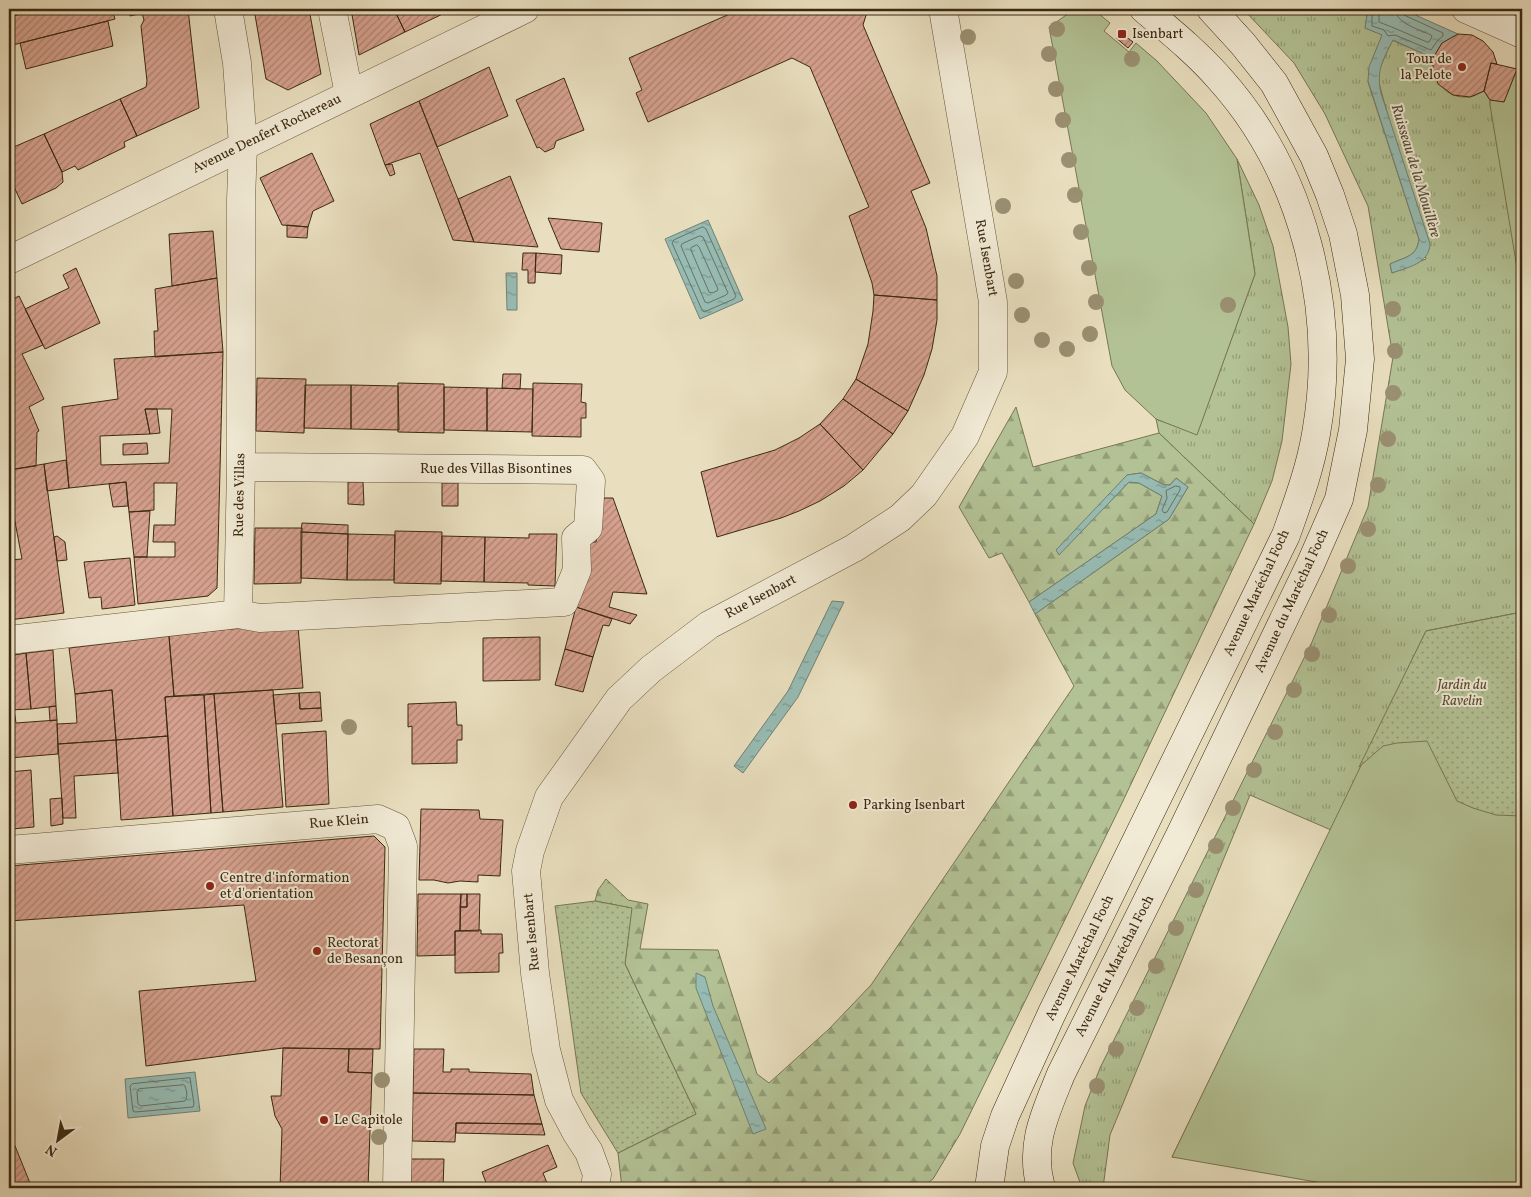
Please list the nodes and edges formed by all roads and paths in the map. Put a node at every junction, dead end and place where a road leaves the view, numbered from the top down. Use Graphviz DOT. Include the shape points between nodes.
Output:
graph roads {
  1 [pos="228,9"];
  2 [pos="332,9"];
  3 [pos="525,9"];
  4 [pos="943,9"];
  5 [pos="1144,9"];
  6 [pos="1211,9"];
  7 [pos="1466,9"];
  8 [pos="1522,34"];
  9 [pos="349,94"];
  10 [pos="243,146"];
  11 [pos="9,260"];
  12 [pos="240,467"];
  13 [pos="238,614"];
  14 [pos="9,640"];
  15 [pos="9,850"];
  16 [pos="398,1188"];
  17 [pos="595,1188"];
  18 [pos="988,1188"];
  19 [pos="1041,1188"];
  1 -- 10 [label="street, Rue des Villas" via="237,62"];
  2 -- 9 [label="street"];
  3 -- 9 [label="street, Avenue Denfert Rochereau"];
  4 -- 17 [label="street, Rue Isenbart" via="993,302 993,372 965,436 924,495 900,518 854,548 709,625 679,646 618,699 550,797 530,851 526,871 546,1050 559,1100 589,1152 597,1174"];
  5 -- 18 [label="street, Avenue Maréchal Foch" via="1186,44 1220,79 1272,153 1290,192 1317,282 1323,336 1323,379 1316,434 1305,483 1286,534 1005,1116 995,1146"];
  6 -- 19 [label="street, Avenue du Maréchal Foch" via="1274,83 1314,156 1330,195 1343,234 1355,295 1360,360 1353,430 1339,499 1311,563 1061,1074 1037,1145 1036,1171"];
  7 -- 8 [label="street"];
  9 -- 10 [label="street, Avenue Denfert Rochereau"];
  10 -- 11 [label="street, Avenue Denfert Rochereau"];
  10 -- 12 [label="street, Rue des Villas"];
  12 -- 13 [label="street, Rue des Villas"];
  12 -- 13 [label="street, Rue des Villas Bisontines" via="583,470 591,481 588,528 576,538 577,570 564,602 260,618"];
  13 -- 14 [label="street"];
  15 -- 16 [label="street, Rue Klein" via="378,819 396,827 403,846"];
}
